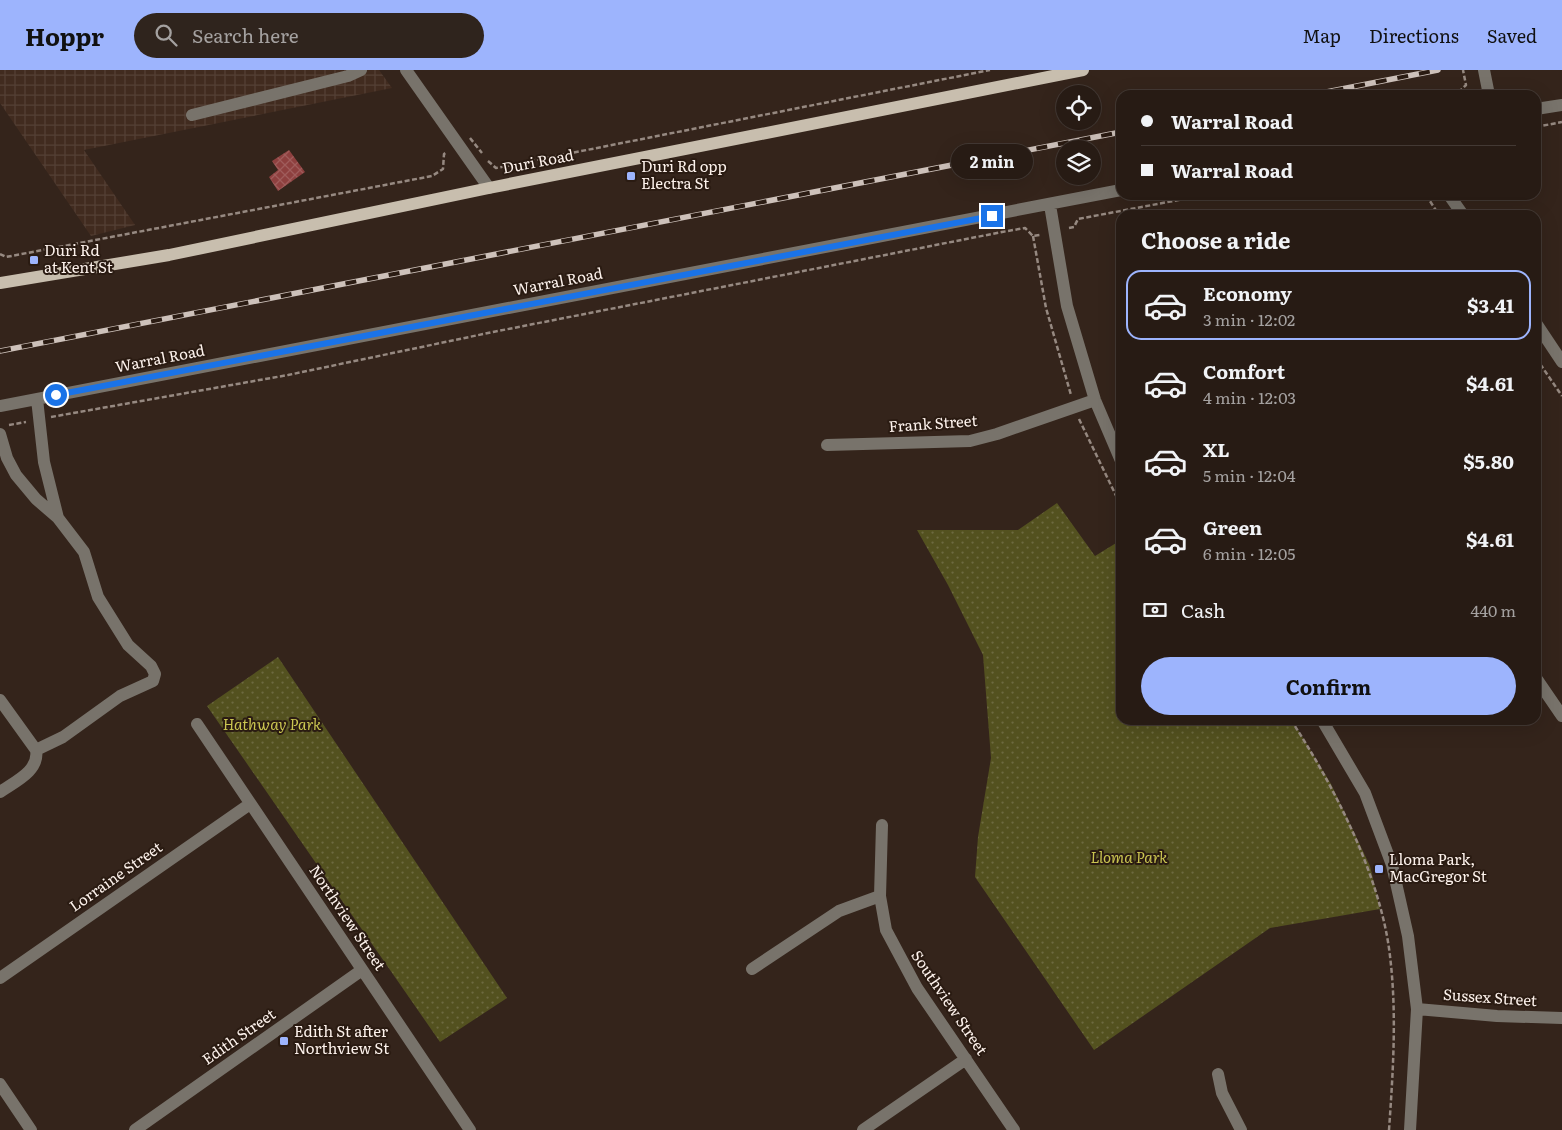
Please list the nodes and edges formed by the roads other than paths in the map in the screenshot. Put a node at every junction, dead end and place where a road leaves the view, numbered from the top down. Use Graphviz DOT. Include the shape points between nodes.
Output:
graph roads {
  1 [pos="361,70"];
  2 [pos="406,70"];
  3 [pos="1083,70"];
  4 [pos="1484,70"];
  5 [pos="1488,90"];
  6 [pos="1562,104"];
  7 [pos="1541,108"];
  8 [pos="192,115"];
  9 [pos="489,188"];
  10 [pos="1116,191"];
  11 [pos="1050,204"];
  12 [pos="0,283"];
  13 [pos="1541,331"];
  14 [pos="1562,362"];
  15 [pos="37,399"];
  16 [pos="1095,400"];
  17 [pos="0,406"];
  18 [pos="4,430"];
  19 [pos="827,445"];
  20 [pos="1116,449"];
  21 [pos="58,518"];
  22 [pos="1541,685"];
  23 [pos="0,700"];
  24 [pos="1562,716"];
  25 [pos="197,724"];
  26 [pos="1325,725"];
  27 [pos="36,750"];
  28 [pos="0,792"];
  29 [pos="250,804"];
  30 [pos="882,825"];
  31 [pos="880,896"];
  32 [pos="752,969"];
  33 [pos="362,970"];
  34 [pos="0,978"];
  35 [pos="1416,1009"];
  36 [pos="1562,1018"];
  37 [pos="966,1059"];
  38 [pos="1218,1074"];
  39 [pos="0,1084"];
  40 [pos="31,1130"];
  41 [pos="135,1130"];
  42 [pos="470,1130"];
  43 [pos="863,1130"];
  44 [pos="1014,1130"];
  45 [pos="1241,1130"];
  46 [pos="1410,1130"];
  1 -- 8 [label="street"];
  2 -- 9 [label="street"];
  3 -- 9 [label="main road, Duri Road"];
  4 -- 5 [label="street"];
  6 -- 7 [label="street"];
  9 -- 12 [label="main road, Duri Road" via="169,255"];
  10 -- 11 [label="street, Warral Road"];
  11 -- 15 [label="street, Warral Road"];
  11 -- 16 [label="street" via="1066,306"];
  13 -- 14 [label="street"];
  15 -- 17 [label="street, Warral Road"];
  15 -- 21 [label="street" via="44,462"];
  16 -- 19 [label="street, Frank Street" via="970,441"];
  16 -- 20 [label="street"];
  18 -- 21 [label="street" via="7,458 16,475"];
  21 -- 27 [label="street" via="84,552 98,597 128,645 151,666 155,674 153,681 120,696 63,737"];
  22 -- 24 [label="street"];
  23 -- 27 [label="street"];
  25 -- 29 [label="street, Northview Street"];
  26 -- 35 [label="street" via="1365,793 1392,865 1408,936"];
  27 -- 28 [label="street" via="37,757 30,771"];
  29 -- 33 [label="street, Northview Street"];
  29 -- 34 [label="street, Lorraine Street"];
  30 -- 31 [label="street, Southview Street"];
  31 -- 32 [label="street" via="839,911"];
  31 -- 37 [label="street, Southview Street" via="886,930 898,956"];
  33 -- 41 [label="street, Edith Street"];
  33 -- 42 [label="street, Northview Street"];
  35 -- 36 [label="street, Sussex Street"];
  35 -- 46 [label="street"];
  37 -- 43 [label="street"];
  37 -- 44 [label="street, Southview Street"];
  38 -- 45 [label="street" via="1222,1093"];
  39 -- 40 [label="street"];
}
